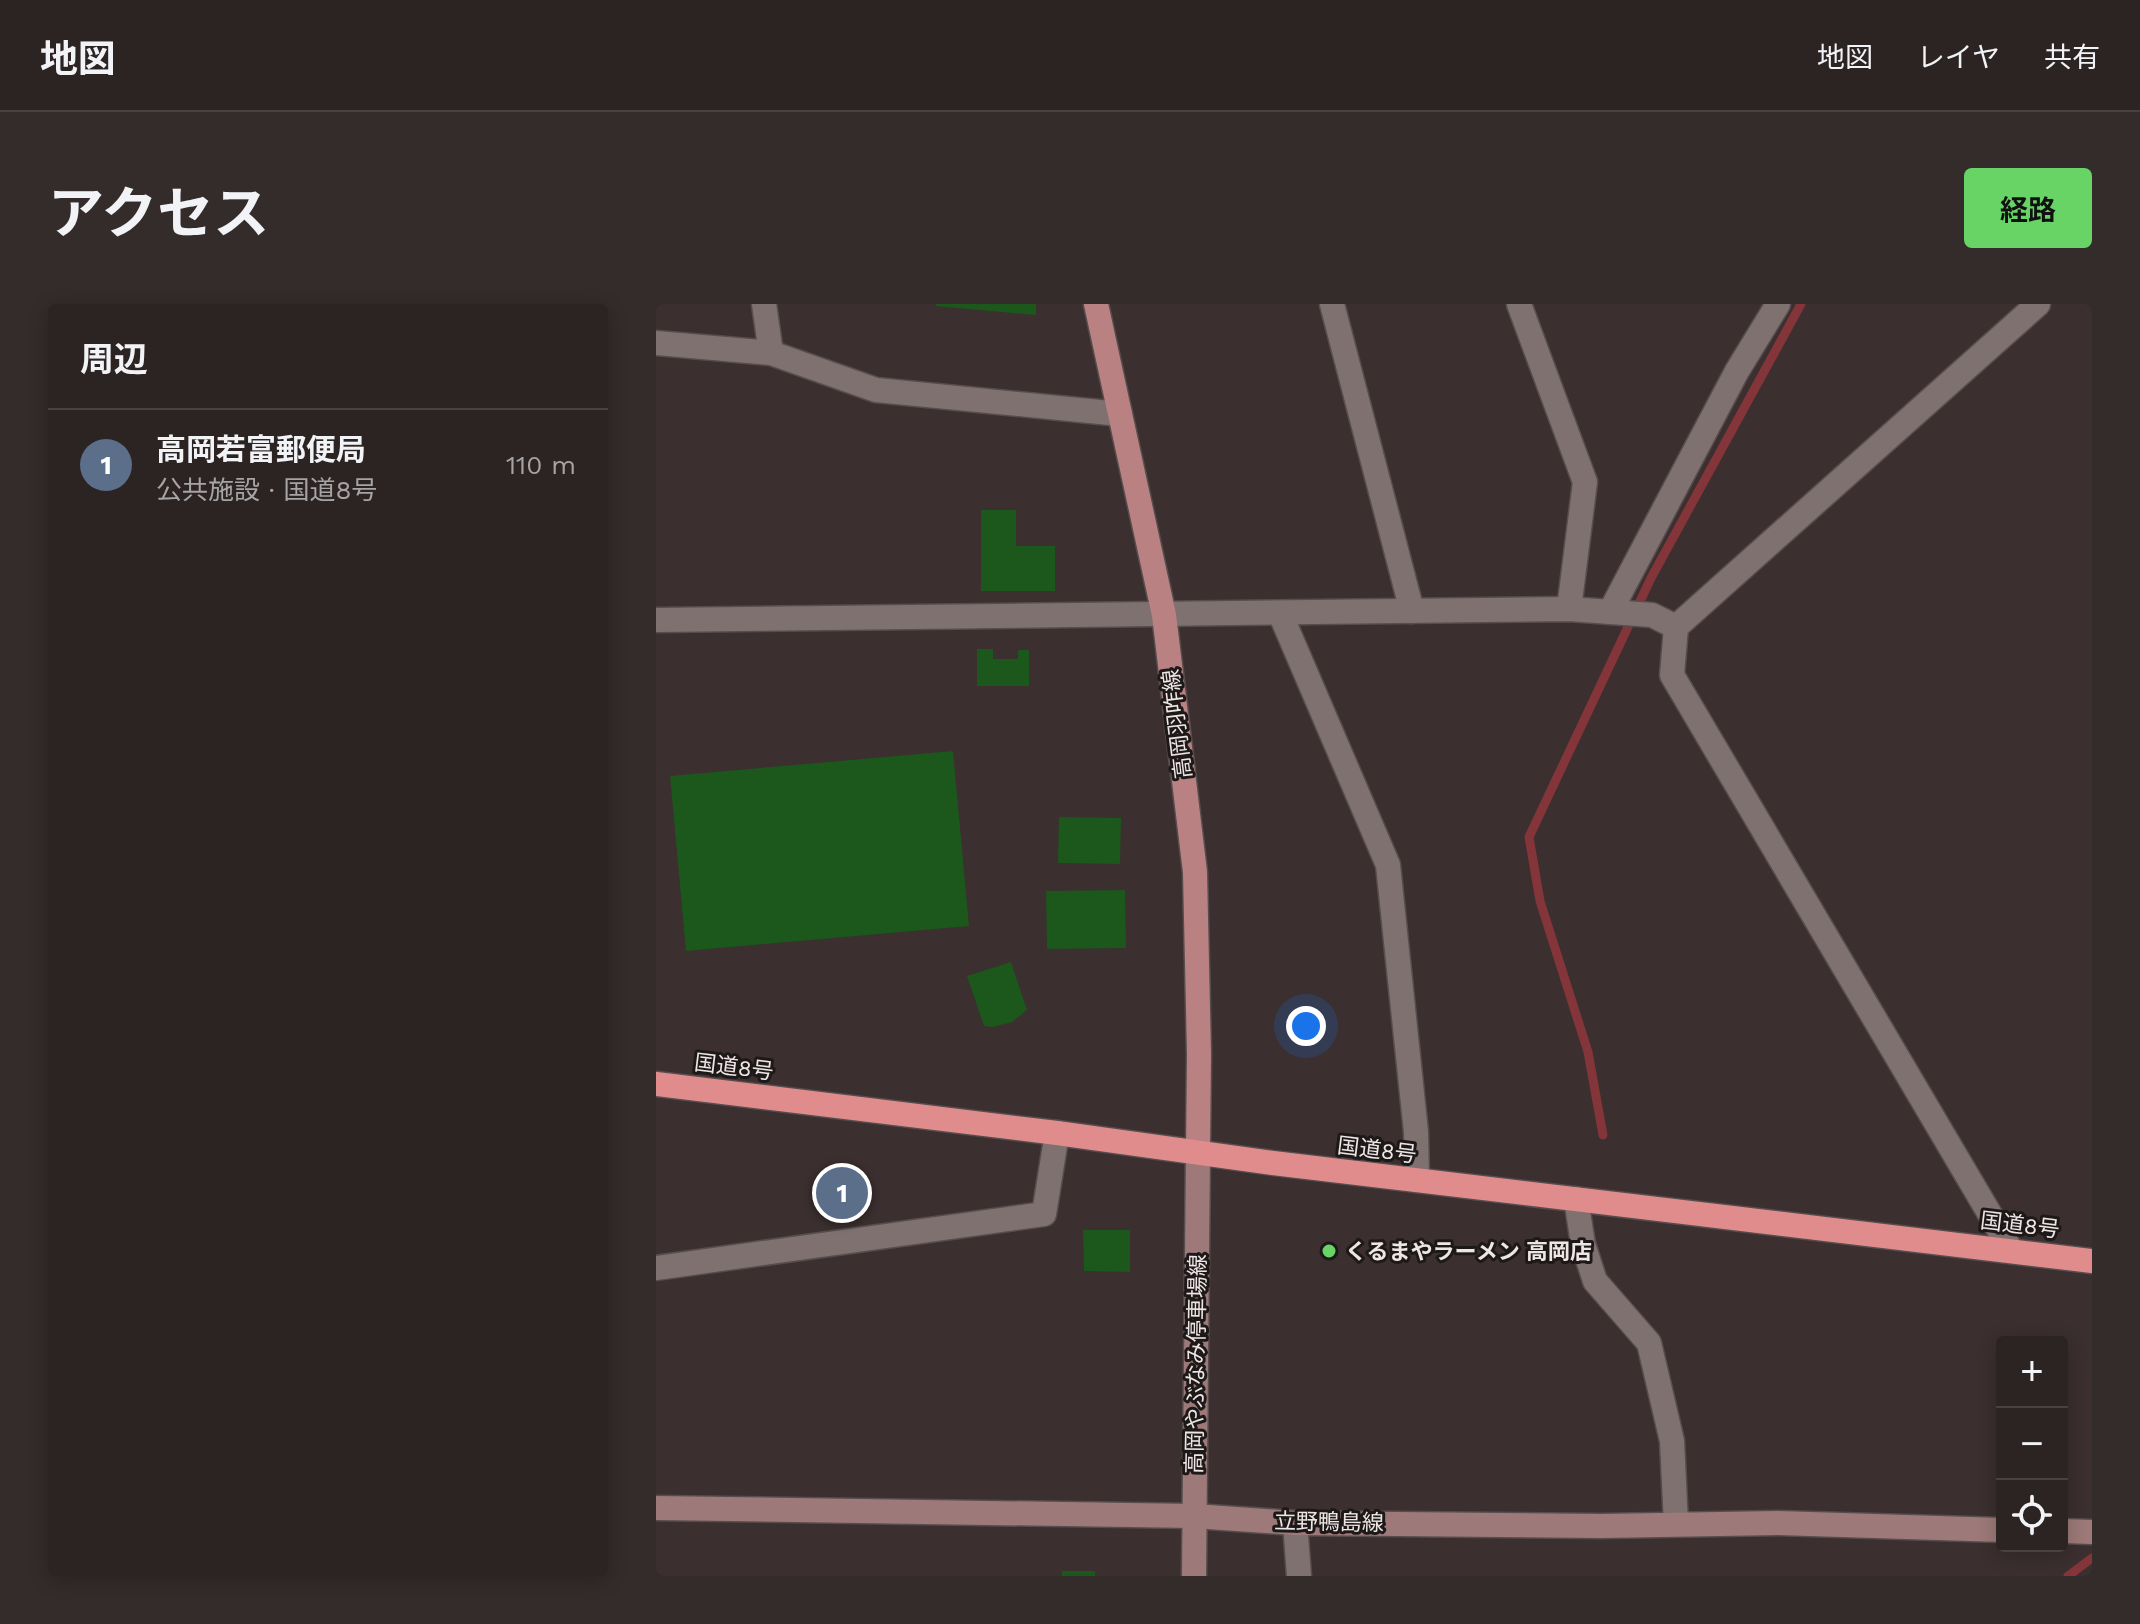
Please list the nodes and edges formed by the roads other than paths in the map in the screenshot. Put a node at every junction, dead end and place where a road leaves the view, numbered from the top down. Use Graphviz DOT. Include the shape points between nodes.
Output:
graph roads {
  1 [pos="764,304"];
  2 [pos="1096,304"];
  3 [pos="1332,304"];
  4 [pos="1519,304"];
  5 [pos="1778,304"];
  6 [pos="2038,304"];
  7 [pos="656,343"];
  8 [pos="771,353"];
  9 [pos="1120,414"];
  10 [pos="1569,609"];
  11 [pos="1412,611"];
  12 [pos="1610,612"];
  13 [pos="1280,613"];
  14 [pos="1164,615"];
  15 [pos="656,620"];
  16 [pos="1676,627"];
  17 [pos="656,1084"];
  18 [pos="1057,1133"];
  19 [pos="1198,1151"];
  20 [pos="1417,1180"];
  21 [pos="1576,1199"];
  22 [pos="2011,1250"];
  23 [pos="2092,1261"];
  24 [pos="656,1268"];
  25 [pos="656,1508"];
  26 [pos="1194,1516"];
  27 [pos="1295,1523"];
  28 [pos="1676,1524"];
  29 [pos="1996,1530"];
  30 [pos="2068,1531"];
  31 [pos="2090,1532"];
  32 [pos="1194,1576"];
  33 [pos="1299,1576"];
  1 -- 8 [label="street"];
  2 -- 9 [label="main road, 高岡羽咋線"];
  3 -- 11 [label="street"];
  4 -- 10 [label="street" via="1585,482"];
  5 -- 12 [label="street"];
  6 -- 16 [label="street"];
  7 -- 8 [label="street"];
  8 -- 9 [label="street" via="876,390"];
  9 -- 14 [label="main road, 高岡羽咋線"];
  10 -- 11 [label="street"];
  10 -- 12 [label="street"];
  11 -- 13 [label="street"];
  12 -- 16 [label="street" via="1652,615"];
  13 -- 14 [label="street"];
  13 -- 20 [label="street" via="1388,865"];
  14 -- 15 [label="street"];
  14 -- 19 [label="main road, 高岡羽咋線" via="1195,872"];
  16 -- 22 [label="street" via="1672,675"];
  17 -- 18 [label="highway, 国道8号"];
  18 -- 19 [label="highway, 国道8号"];
  18 -- 24 [label="street" via="1044,1214"];
  19 -- 20 [label="highway, 国道8号"];
  19 -- 26 [label="main road, 高岡やぶなみ停車場線"];
  20 -- 21 [label="highway, 国道8号"];
  21 -- 22 [label="highway, 国道8号"];
  21 -- 28 [label="street" via="1595,1281 1649,1343 1672,1441"];
  22 -- 23 [label="highway, 国道8号"];
  25 -- 26 [label="main road, 立野鴨島線"];
  26 -- 27 [label="main road, 立野鴨島線"];
  26 -- 32 [label="main road, 高岡やぶなみ停車場線"];
  27 -- 28 [label="main road, 立野鴨島線"];
  27 -- 33 [label="street"];
  28 -- 29 [label="main road, 立野鴨島線"];
  30 -- 31 [label="main road"];
}
